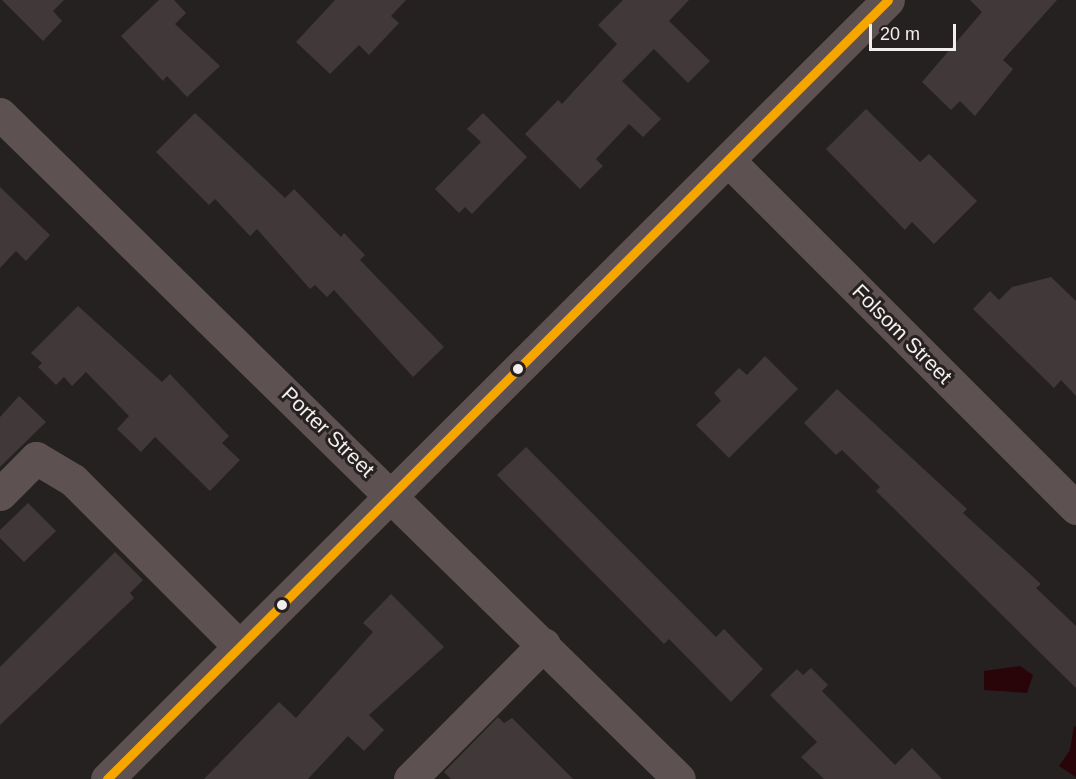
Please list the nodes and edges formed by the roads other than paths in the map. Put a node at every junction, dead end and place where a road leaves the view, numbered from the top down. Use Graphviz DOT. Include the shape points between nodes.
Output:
graph roads {
  1 [pos="888,0"];
  2 [pos="0,114"];
  3 [pos="728,160"];
  4 [pos="0,494"];
  5 [pos="393,494"];
  6 [pos="1076,508"];
  7 [pos="544,644"];
  8 [pos="239,646"];
  9 [pos="107,779"];
  10 [pos="410,779"];
  11 [pos="679,779"];
  1 -- 3 [label="street"];
  2 -- 5 [label="street, Porter Street"];
  3 -- 5 [label="street"];
  3 -- 6 [label="street, Folsom Street"];
  4 -- 8 [label="street" via="36,458 73,480"];
  5 -- 7 [label="street, Porter Street"];
  5 -- 8 [label="street"];
  7 -- 10 [label="street"];
  7 -- 11 [label="street, Porter Street"];
  8 -- 9 [label="street"];
}
